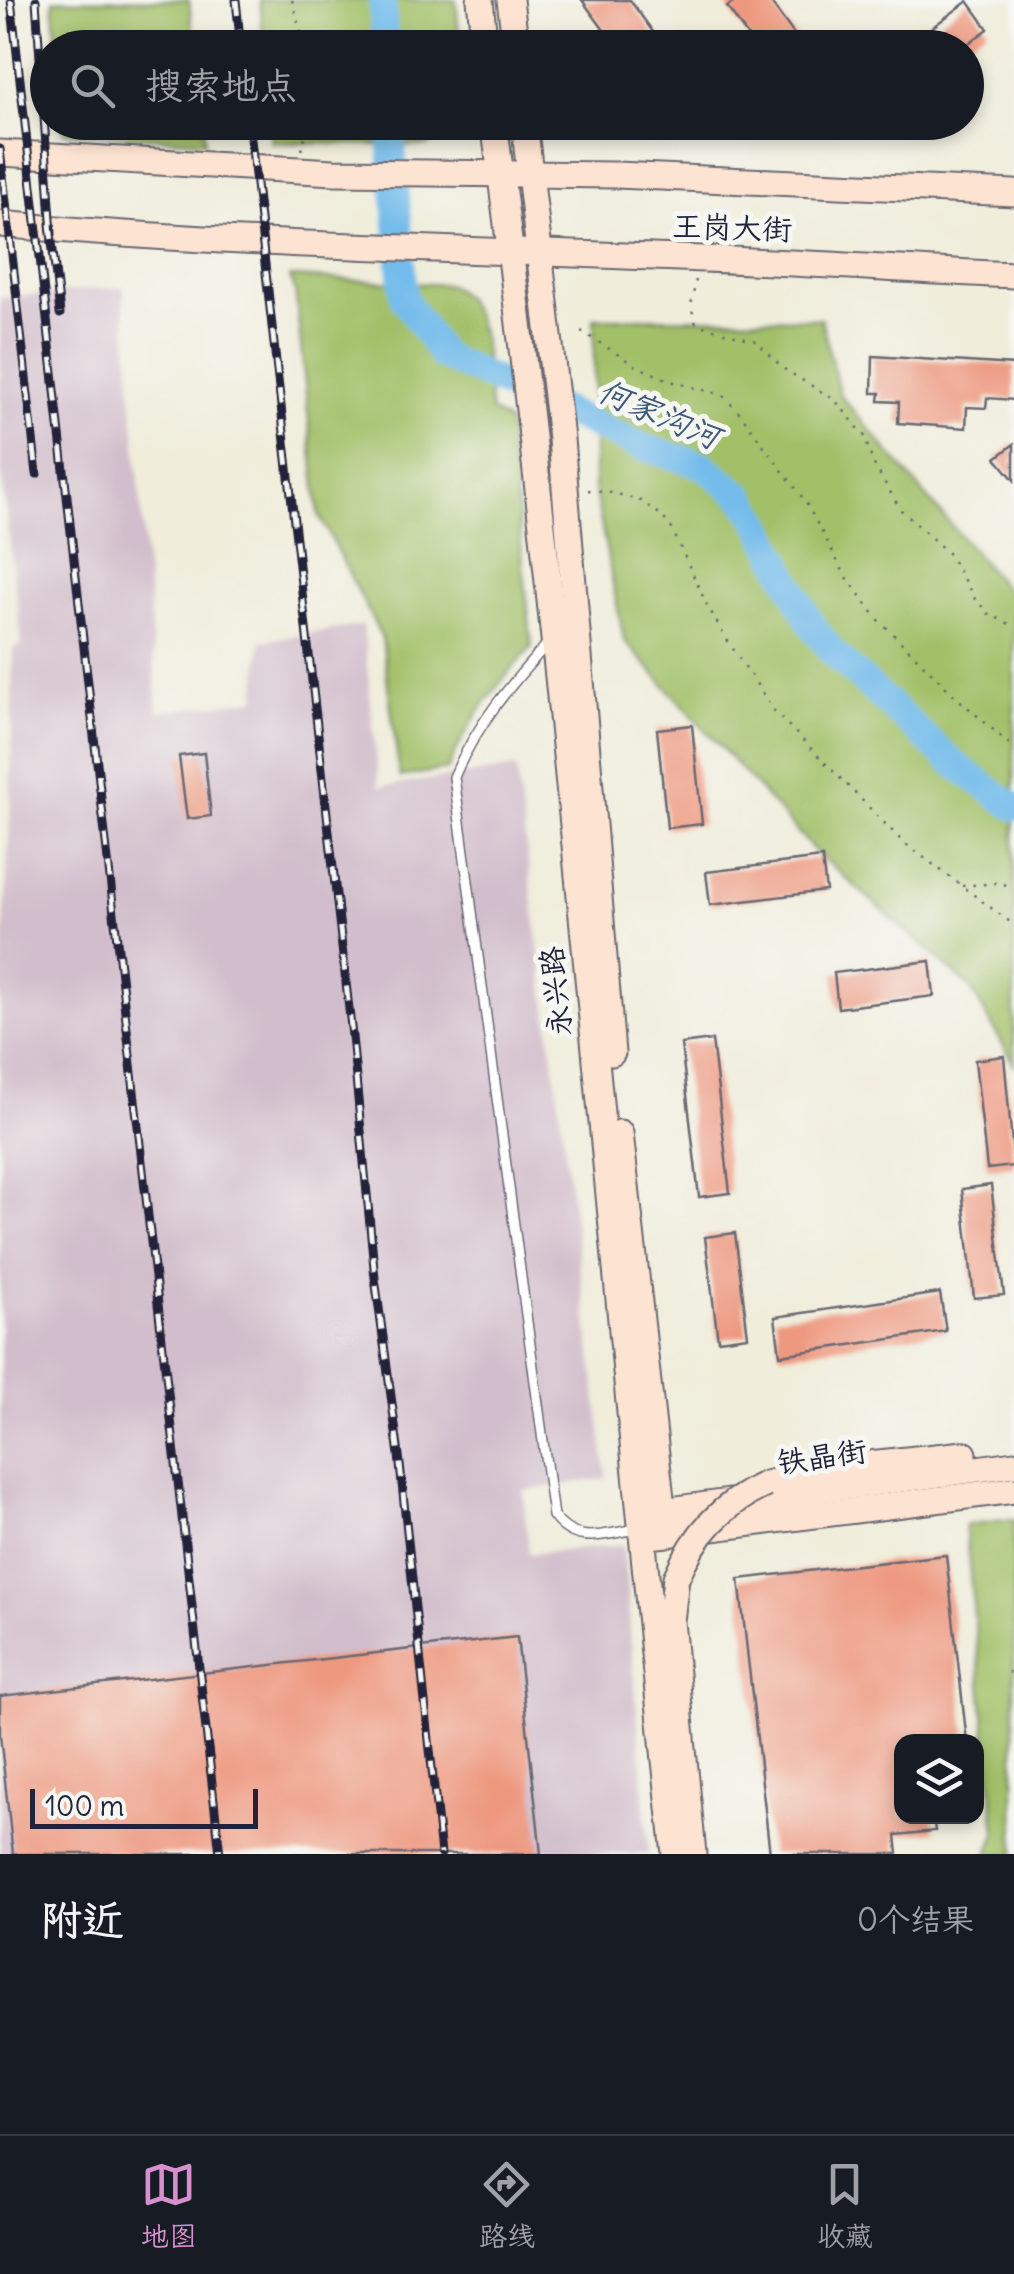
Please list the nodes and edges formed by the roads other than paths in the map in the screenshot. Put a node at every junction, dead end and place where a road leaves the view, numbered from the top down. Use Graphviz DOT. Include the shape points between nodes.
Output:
graph roads {
  1 [pos="480,0"];
  2 [pos="510,0"];
  3 [pos="483,30"];
  4 [pos="514,30"];
  5 [pos="497,140"];
  6 [pos="526,140"];
  7 [pos="0,154"];
  8 [pos="502,175"];
  9 [pos="530,175"];
  10 [pos="1014,193"];
  11 [pos="0,224"];
  12 [pos="510,253"];
  13 [pos="540,253"];
  14 [pos="1014,275"];
  15 [pos="554,636"];
  16 [pos="1014,1448"];
  17 [pos="1014,1464"];
  18 [pos="1014,1490"];
  19 [pos="649,1525"];
  20 [pos="675,1854"];
  21 [pos="692,1854"];
  1 -- 3 [label="main road"];
  2 -- 4 [label="main road"];
  5 -- 8 [label="main road, 永兴路"];
  6 -- 9 [label="main road, 永兴路"];
  7 -- 8 [label="main road, 王岗大街"];
  8 -- 9 [label="main road, 王岗大街"];
  8 -- 12 [label="main road, 永兴路"];
  9 -- 10 [label="main road, 王岗大街"];
  9 -- 13 [label="main road, 永兴路"];
  11 -- 12 [label="main road, 王岗大街" via="143,238"];
  12 -- 13 [label="main road, 王岗大街"];
  12 -- 15 [label="main road, 永兴路"];
  13 -- 14 [label="main road, 王岗大街"];
  13 -- 19 [label="main road, 永兴路"];
  15 -- 19 [label="main road, 永兴路"];
  15 -- 19 [label="lane" via="497,702 454,777 553,1516 564,1532 582,1537"];
  16 -- 21 [label="main road, bridge" via="787,1476 746,1493 709,1522 676,1578 671,1621"];
  17 -- 19 [label="main road, 铁晶街"];
  18 -- 19 [label="main road, 铁晶街"];
  19 -- 20 [label="main road, 永兴路"];
}
